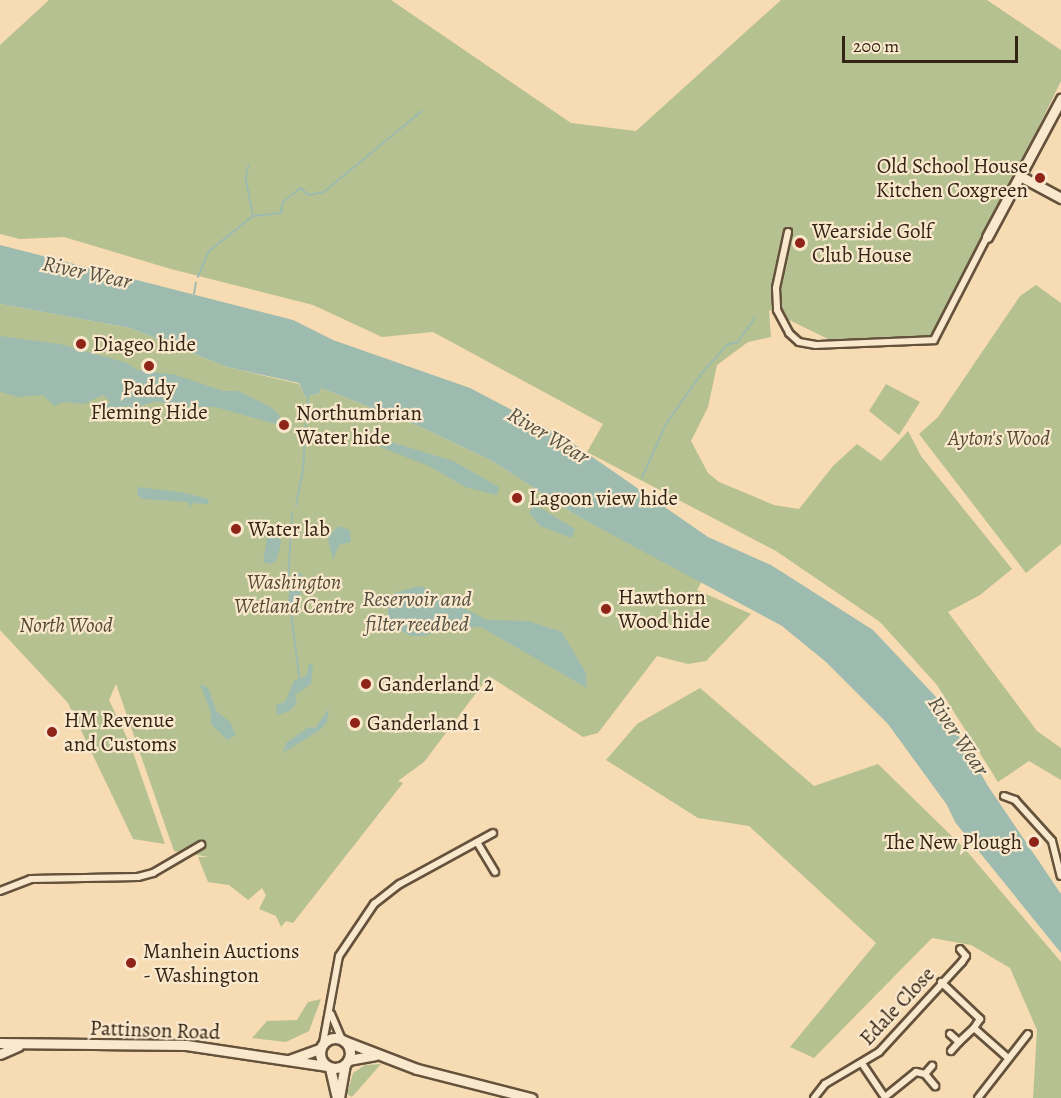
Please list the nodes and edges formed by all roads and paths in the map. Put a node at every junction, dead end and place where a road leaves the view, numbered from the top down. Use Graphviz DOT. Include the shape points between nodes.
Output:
graph roads {
  1 [pos="1061,99"];
  2 [pos="1020,176"];
  3 [pos="1061,198"];
  4 [pos="788,232"];
  5 [pos="987,237"];
  6 [pos="1004,796"];
  7 [pos="493,833"];
  8 [pos="477,842"];
  9 [pos="201,845"];
  10 [pos="495,872"];
  11 [pos="1061,876"];
  12 [pos="0,891"];
  13 [pos="960,950"];
  14 [pos="966,956"];
  15 [pos="974,958"];
  16 [pos="941,982"];
  17 [pos="331,1013"];
  18 [pos="974,1028"];
  19 [pos="950,1034"];
  20 [pos="1028,1034"];
  21 [pos="343,1041"];
  22 [pos="959,1042"];
  23 [pos="0,1043"];
  24 [pos="18,1046"];
  25 [pos="322,1046"];
  26 [pos="951,1051"];
  27 [pos="0,1054"];
  28 [pos="375,1056"];
  29 [pos="1008,1058"];
  30 [pos="289,1060"];
  31 [pos="346,1063"];
  32 [pos="863,1065"];
  33 [pos="932,1066"];
  34 [pos="328,1067"];
  35 [pos="925,1074"];
  36 [pos="935,1086"];
  37 [pos="885,1097"];
  38 [pos="338,1098"];
  39 [pos="531,1098"];
  40 [pos="814,1098"];
  41 [pos="978,1098"];
  1 -- 2 [label="street"];
  2 -- 3 [label="street"];
  2 -- 5 [label="street"];
  4 -- 5 [label="street" via="776,288 777,310 789,333 799,342 816,345 934,340"];
  6 -- 11 [label="street" via="1015,800 1052,841"];
  7 -- 8 [label="street"];
  8 -- 10 [label="street"];
  8 -- 17 [label="street" via="400,884 374,904 339,956"];
  9 -- 12 [label="street" via="138,877 31,879"];
  13 -- 14 [label="street"];
  14 -- 15 [label="street"];
  14 -- 16 [label="street, Edale Close"];
  16 -- 18 [label="street" via="980,1019"];
  16 -- 32 [label="street, Edale Close" via="879,1053"];
  17 -- 21 [label="street"];
  17 -- 25 [label="street"];
  18 -- 22 [label="street"];
  18 -- 29 [label="street"];
  19 -- 22 [label="street"];
  20 -- 29 [label="street"];
  21 -- 25 [label="street" via="332,1038"];
  21 -- 28 [label="street"];
  21 -- 31 [label="street" via="350,1050"];
  22 -- 26 [label="street"];
  23 -- 24 [label="street, Pattinson Road"];
  24 -- 27 [label="street, Pattinson Road"];
  24 -- 30 [label="street, Pattinson Road" via="186,1045"];
  25 -- 30 [label="street, Pattinson Road"];
  25 -- 34 [label="street" via="320,1059"];
  28 -- 31 [label="street"];
  28 -- 39 [label="street"];
  29 -- 41 [label="street"];
  30 -- 34 [label="street, Pattinson Road"];
  31 -- 34 [label="street"];
  31 -- 38 [label="street"];
  32 -- 37 [label="street"];
  32 -- 40 [label="street, Edale Close" via="825,1084"];
  33 -- 35 [label="street"];
  34 -- 38 [label="street"];
  35 -- 36 [label="street"];
  35 -- 37 [label="street" via="916,1072"];
}
